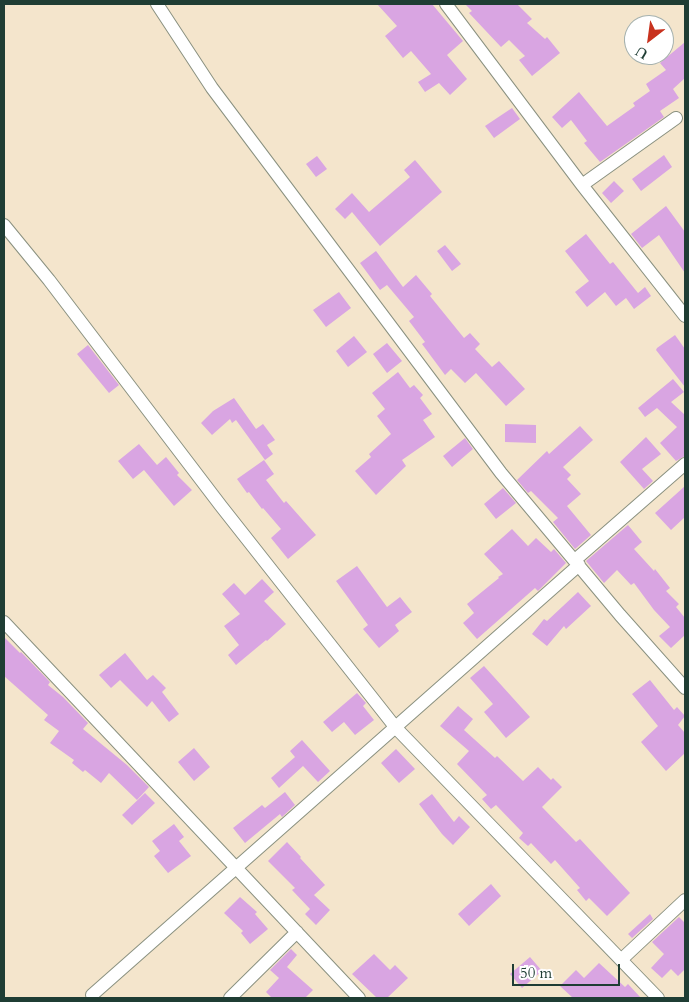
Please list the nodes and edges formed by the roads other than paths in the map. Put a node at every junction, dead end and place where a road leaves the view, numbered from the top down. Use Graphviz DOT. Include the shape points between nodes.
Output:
graph roads {
  1 [pos="157,4"];
  2 [pos="446,4"];
  3 [pos="676,118"];
  4 [pos="582,185"];
  5 [pos="4,225"];
  6 [pos="685,316"];
  7 [pos="685,464"];
  8 [pos="577,563"];
  9 [pos="4,622"];
  10 [pos="685,688"];
  11 [pos="396,728"];
  12 [pos="237,869"];
  13 [pos="685,900"];
  14 [pos="297,932"];
  15 [pos="622,959"];
  16 [pos="92,996"];
  17 [pos="230,998"];
  18 [pos="359,998"];
  19 [pos="658,998"];
  1 -- 8 [label="street" via="212,88 282,183 501,474"];
  2 -- 4 [label="street"];
  3 -- 4 [label="street"];
  4 -- 6 [label="street"];
  5 -- 11 [label="street"];
  7 -- 8 [label="street"];
  8 -- 10 [label="street"];
  8 -- 11 [label="street"];
  9 -- 12 [label="street"];
  11 -- 12 [label="street"];
  11 -- 15 [label="street"];
  12 -- 14 [label="street"];
  12 -- 16 [label="street"];
  13 -- 15 [label="street"];
  14 -- 17 [label="street"];
  14 -- 18 [label="street"];
  15 -- 19 [label="street"];
}
